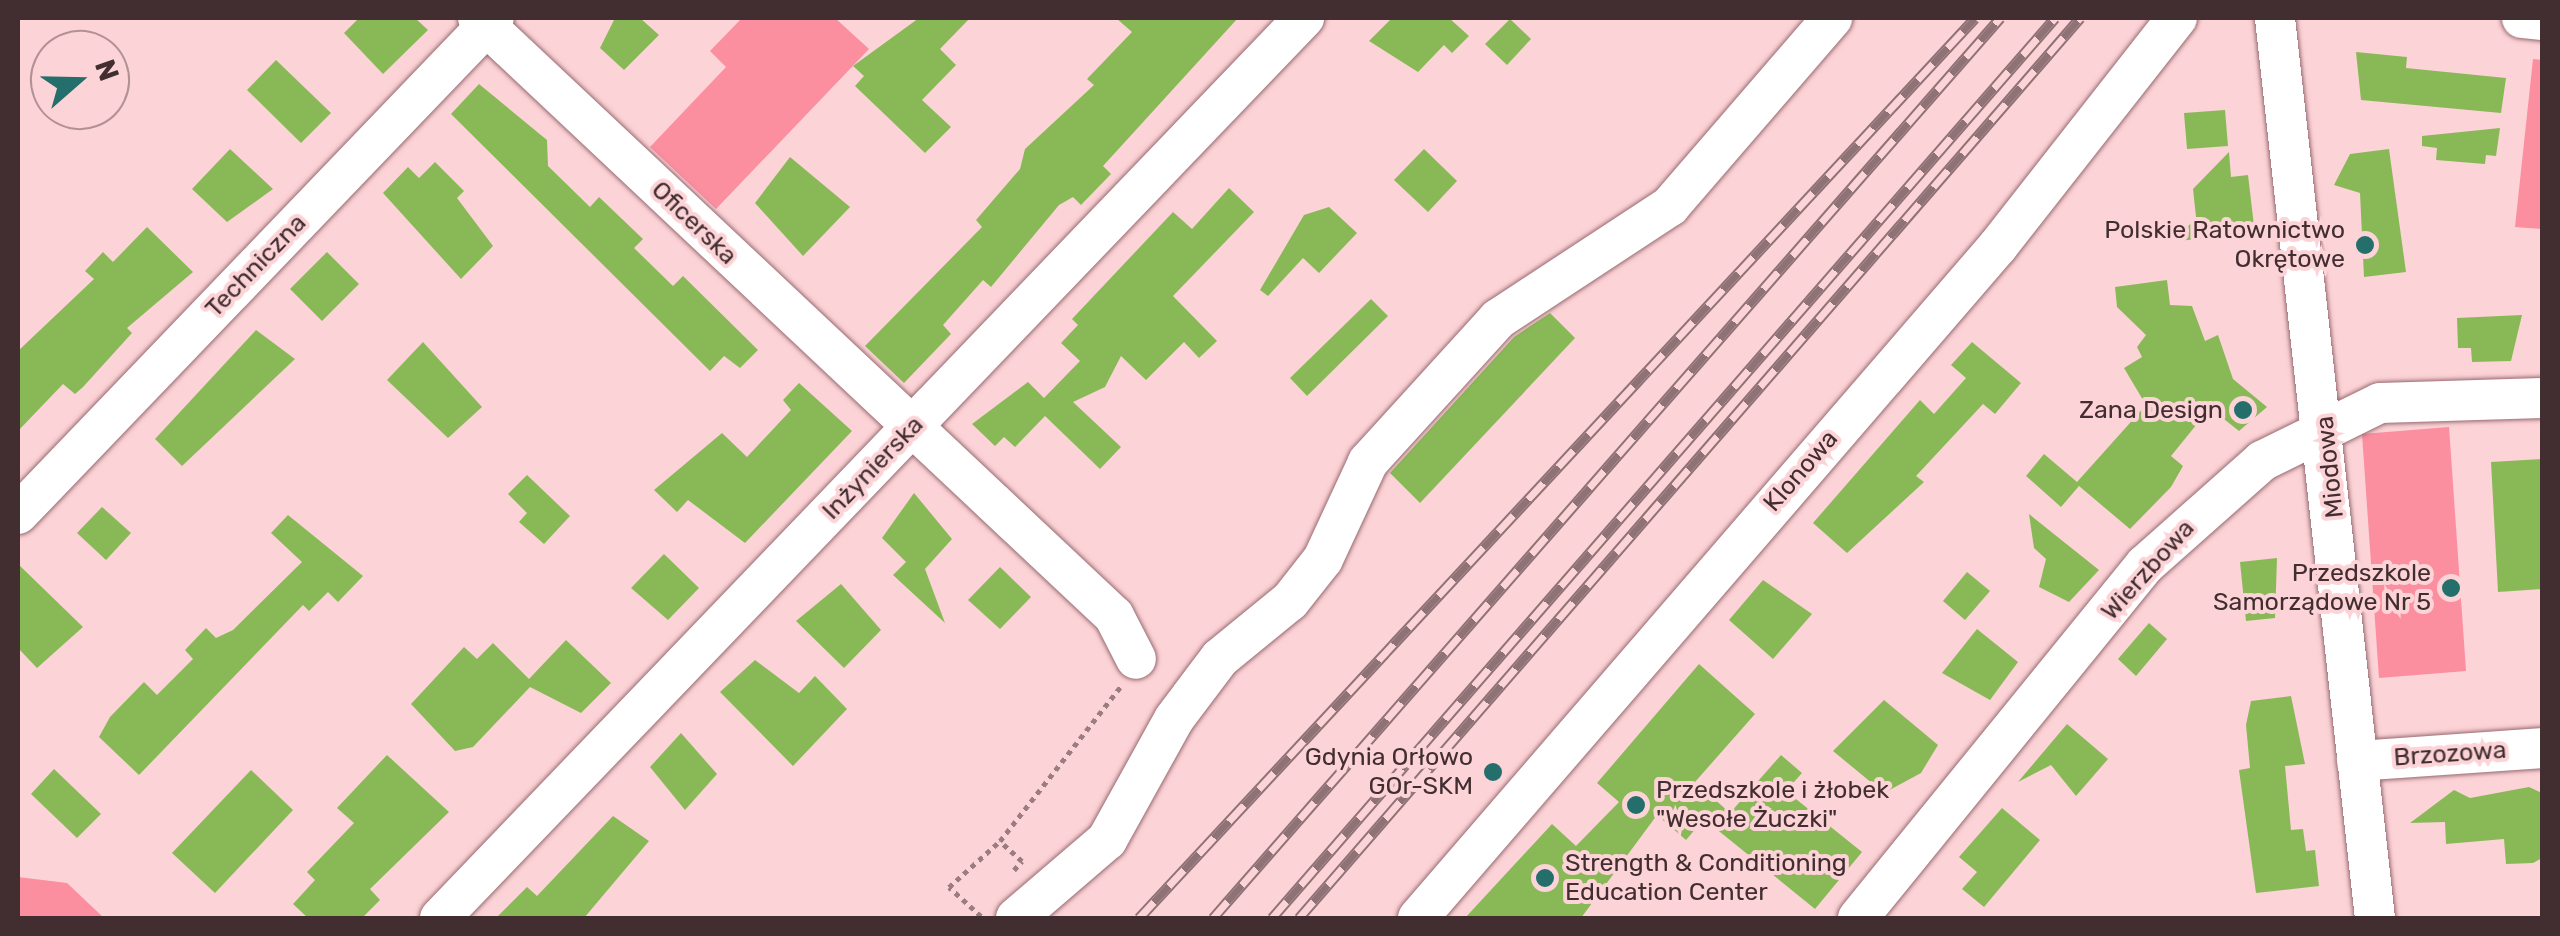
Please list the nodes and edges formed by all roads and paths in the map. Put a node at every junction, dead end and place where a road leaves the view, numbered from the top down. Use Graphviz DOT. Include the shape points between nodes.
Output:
graph roads {
  1 [pos="1304,18"];
  2 [pos="1832,18"];
  3 [pos="2177,18"];
  4 [pos="2275,18"];
  5 [pos="2522,18"];
  6 [pos="486,20"];
  7 [pos="2542,20"];
  8 [pos="2542,398"];
  9 [pos="2326,426"];
  10 [pos="911,428"];
  11 [pos="18,514"];
  12 [pos="1136,659"];
  13 [pos="2542,748"];
  14 [pos="2357,761"];
  15 [pos="1000,840"];
  16 [pos="1017,866"];
  17 [pos="999,911"];
  18 [pos="976,912"];
  19 [pos="440,918"];
  20 [pos="983,918"];
  21 [pos="1418,918"];
  22 [pos="1858,918"];
  23 [pos="2374,918"];
  1 -- 10 [label="street, Inżynierska"];
  2 -- 17 [label="street" via="1670,206 1498,319 1368,462 1322,559 1290,601 1220,658 1174,719 1107,840"];
  3 -- 21 [label="street, Klonowa" via="1998,246"];
  4 -- 9 [label="street, Miodowa"];
  5 -- 7 [label="street"];
  6 -- 10 [label="street, Oficerska"];
  6 -- 11 [label="street, Techniczna"];
  8 -- 9 [label="street, Wierzbowa" via="2411,398"];
  9 -- 14 [label="street, Miodowa"];
  9 -- 22 [label="street, Wierzbowa" via="2262,460 2146,566"];
  10 -- 12 [label="street, Oficerska" via="1114,616"];
  10 -- 19 [label="street, Inżynierska"];
  12 -- 15 [label="path"];
  13 -- 14 [label="street, Brzozowa"];
  14 -- 23 [label="street, Miodowa"];
  15 -- 16 [label="path"];
  15 -- 18 [label="path" via="949,888"];
  17 -- 18 [label="path"];
  18 -- 20 [label="path"];
}
